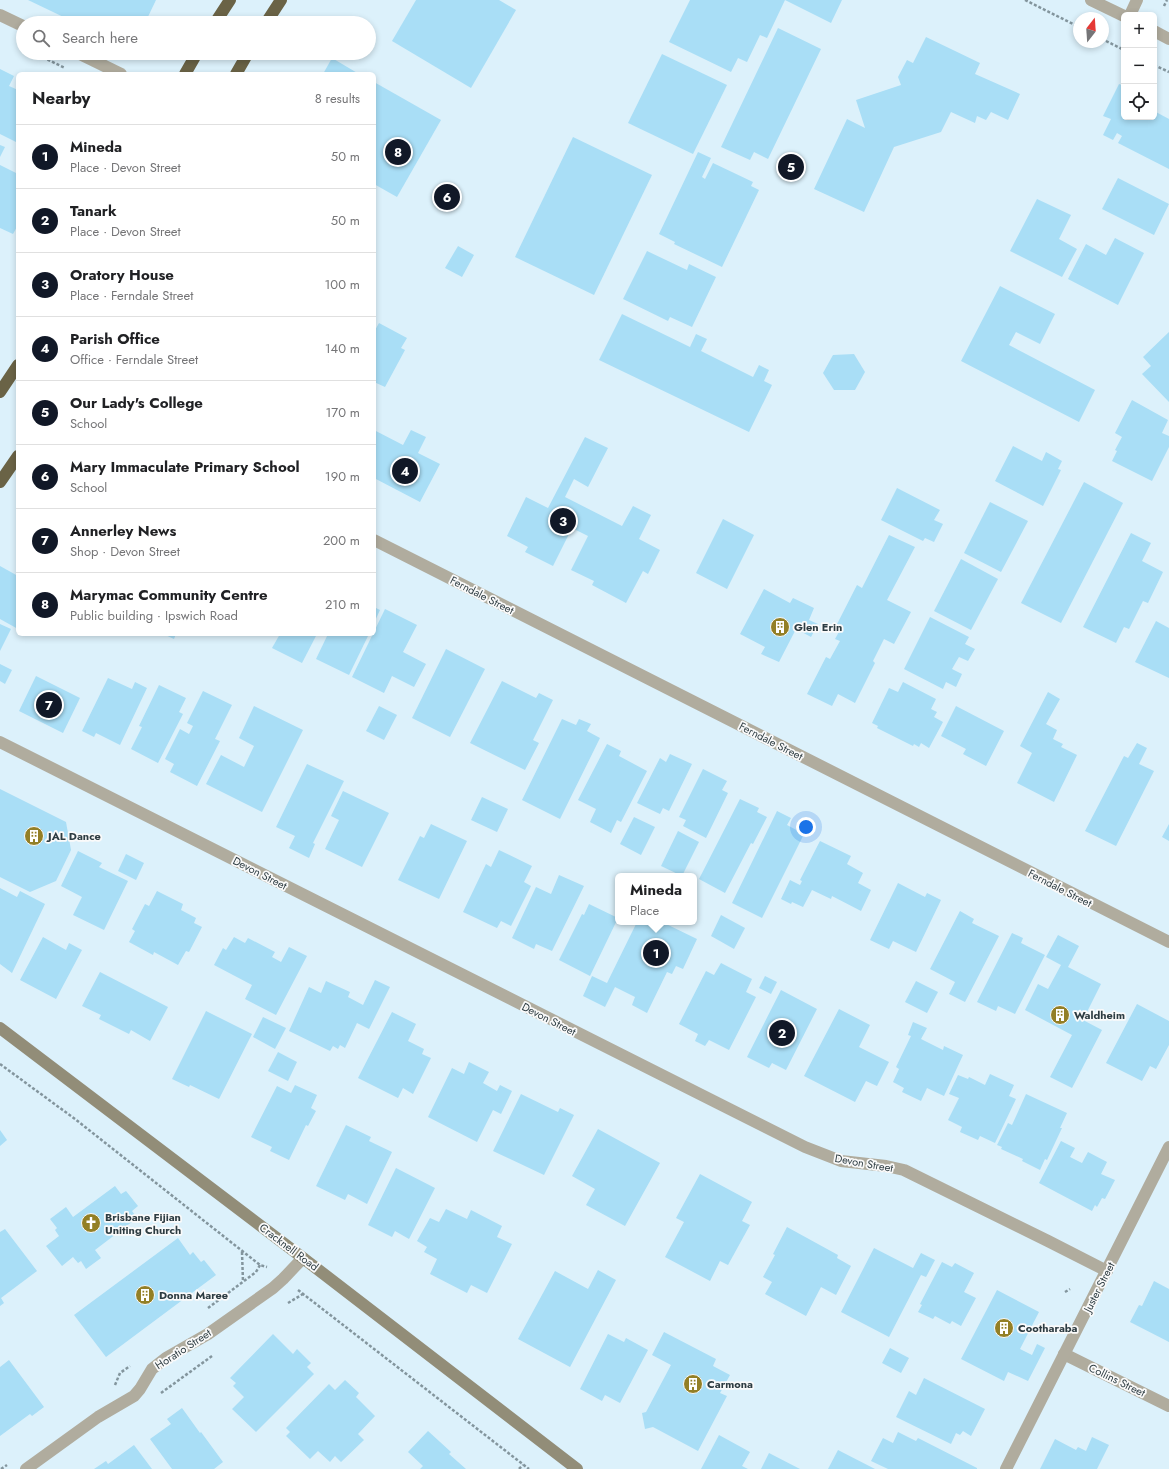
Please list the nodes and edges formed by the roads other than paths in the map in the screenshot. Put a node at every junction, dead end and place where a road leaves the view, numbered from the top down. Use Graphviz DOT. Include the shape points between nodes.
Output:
graph roads {
  1 [pos="230,0"];
  2 [pos="281,0"];
  3 [pos="1091,0"];
  4 [pos="1137,0"];
  5 [pos="1131,12"];
  6 [pos="0,15"];
  7 [pos="1121,15"];
  8 [pos="220,16"];
  9 [pos="271,16"];
  10 [pos="16,23"];
  11 [pos="1157,33"];
  12 [pos="1169,39"];
  13 [pos="92,60"];
  14 [pos="193,60"];
  15 [pos="244,60"];
  16 [pos="117,72"];
  17 [pos="186,72"];
  18 [pos="237,72"];
  19 [pos="16,368"];
  20 [pos="0,392"];
  21 [pos="16,459"];
  22 [pos="0,482"];
  23 [pos="376,541"];
  24 [pos="0,742"];
  25 [pos="1169,942"];
  26 [pos="0,1028"];
  27 [pos="1169,1147"];
  28 [pos="303,1258"];
  29 [pos="1107,1271"];
  30 [pos="1064,1354"];
  31 [pos="1169,1406"];
  32 [pos="572,1467"];
  33 [pos="26,1469"];
  34 [pos="1006,1469"];
  1 -- 8 [label="highway"];
  2 -- 9 [label="highway"];
  3 -- 7 [label="street"];
  4 -- 5 [label="street"];
  6 -- 10 [label="street"];
  11 -- 12 [label="street"];
  13 -- 16 [label="street"];
  14 -- 17 [label="highway"];
  15 -- 18 [label="highway"];
  19 -- 20 [label="highway"];
  21 -- 22 [label="highway"];
  23 -- 25 [label="street, Ferndale Street"];
  24 -- 29 [label="street, Devon Street" via="805,1147 841,1160 904,1170"];
  26 -- 28 [label="street, Cracknell Road"];
  27 -- 29 [label="street, Juster Street"];
  28 -- 32 [label="street, Cracknell Road"];
  28 -- 33 [label="street, Horatio Street" via="273,1288 208,1334 152,1369 134,1396 98,1417"];
  29 -- 30 [label="street, Juster Street"];
  30 -- 31 [label="street, Collins Street"];
  30 -- 34 [label="street, Juster Street"];
}
